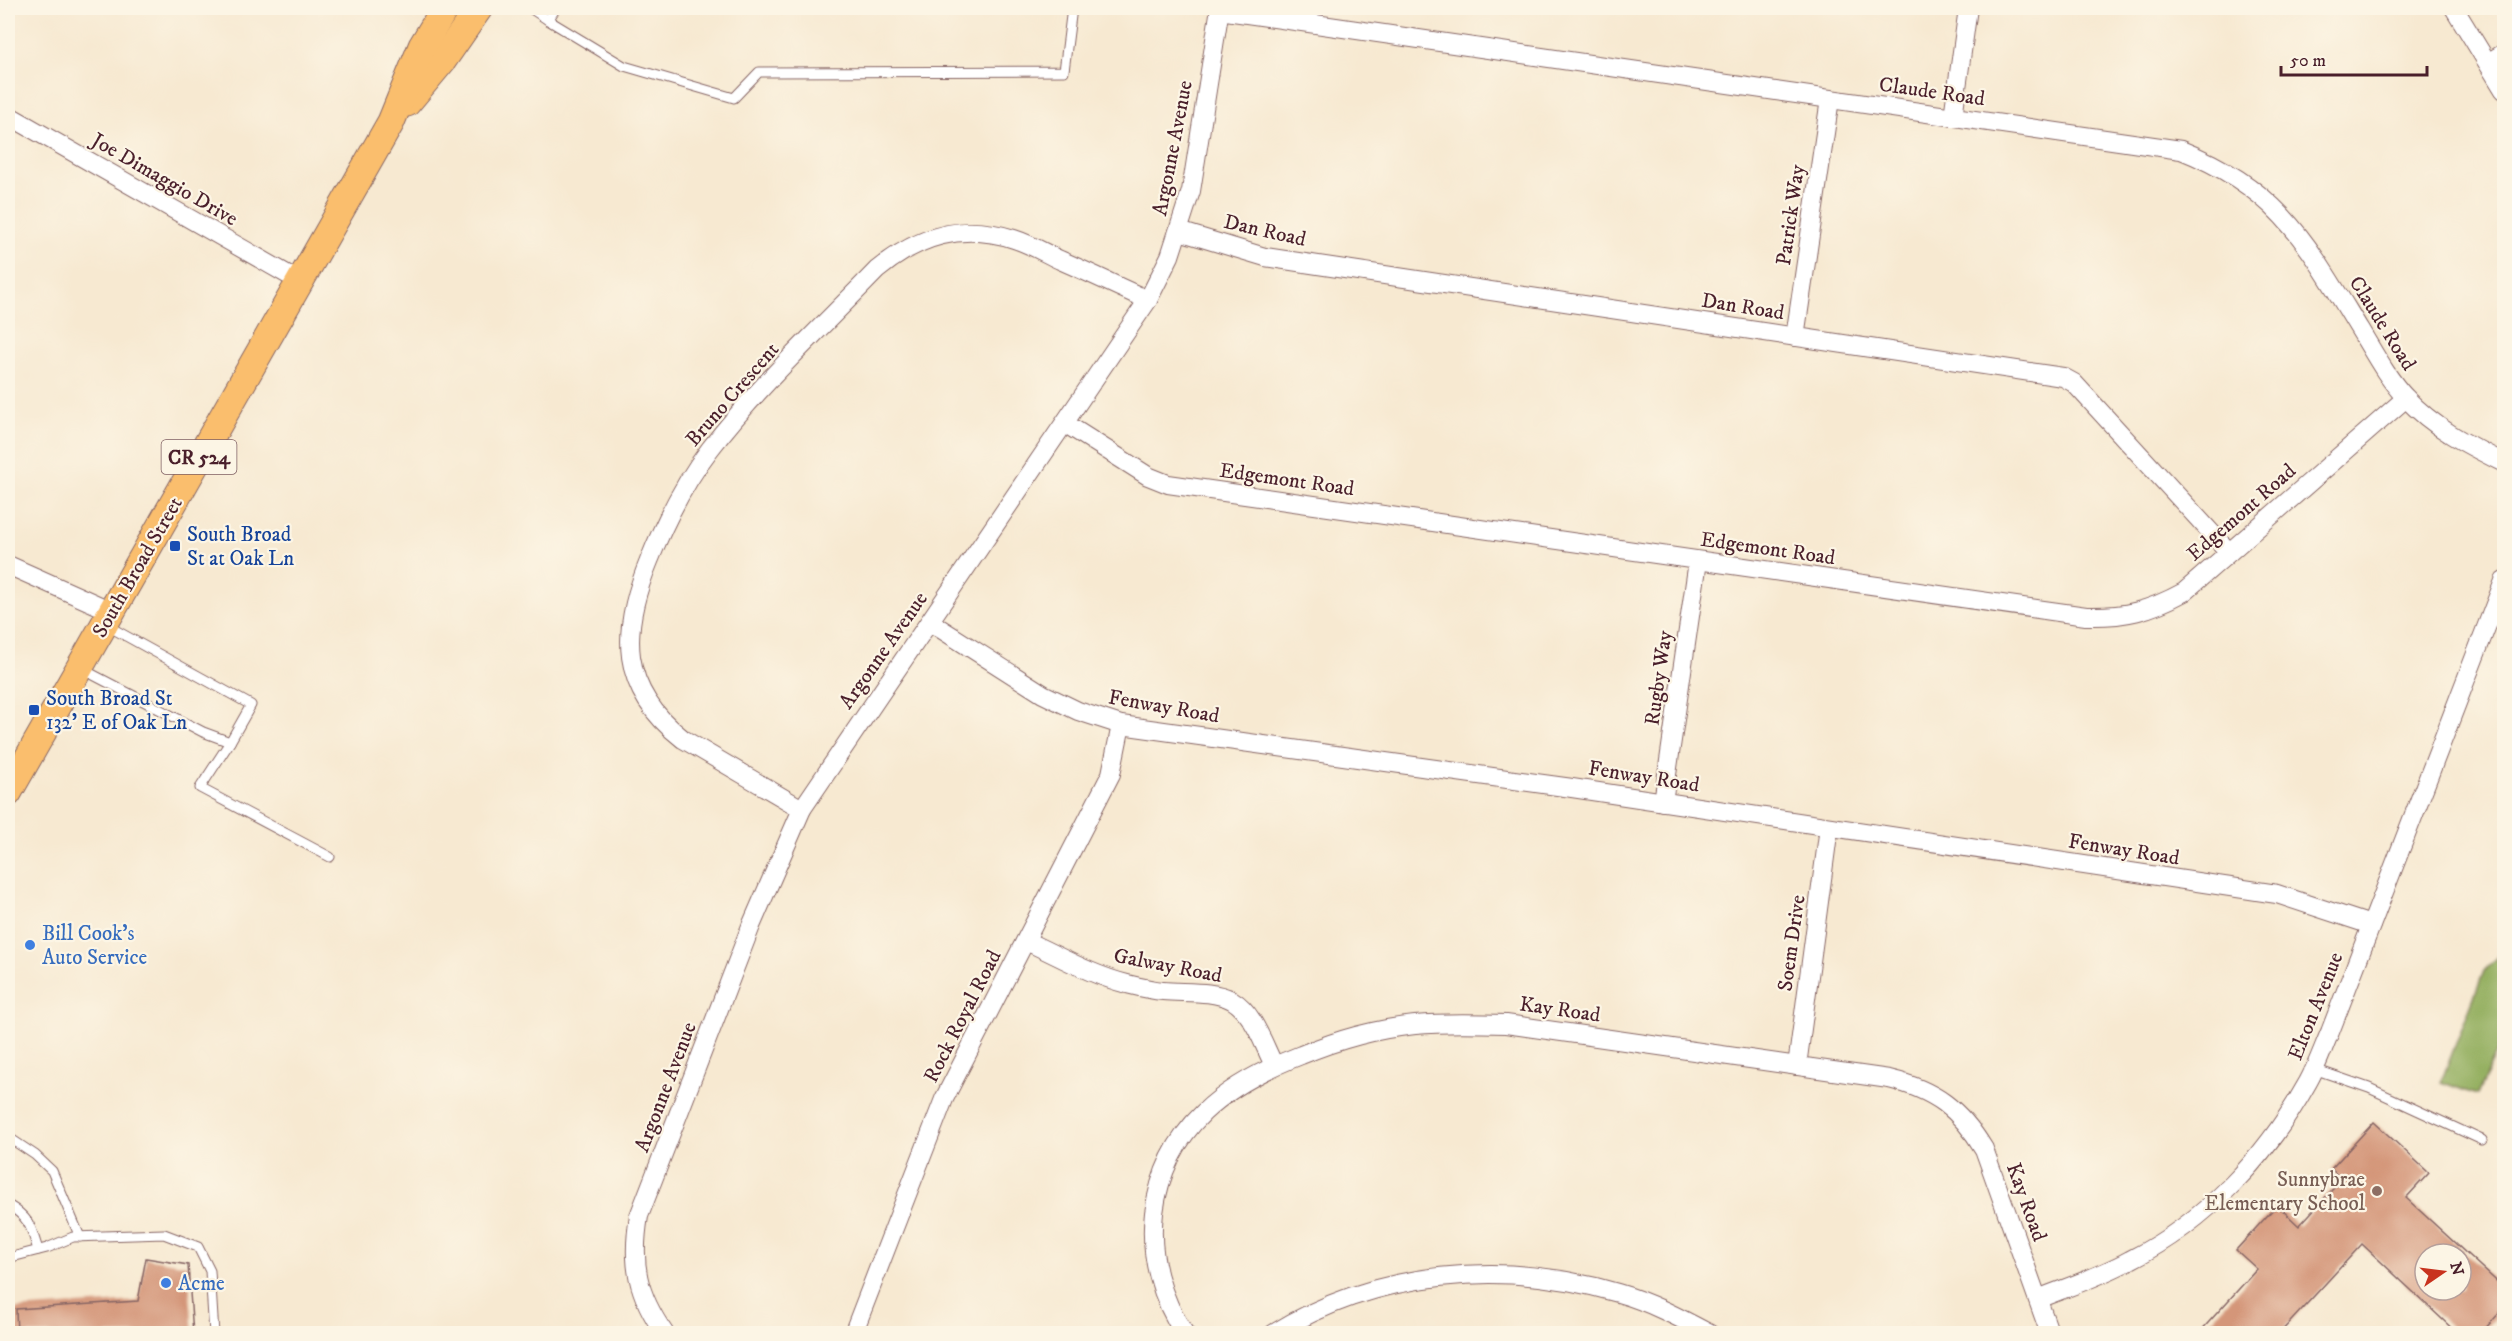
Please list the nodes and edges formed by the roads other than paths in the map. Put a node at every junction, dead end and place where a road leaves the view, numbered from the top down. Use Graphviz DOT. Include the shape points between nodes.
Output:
graph roads {
  1 [pos="445,8"];
  2 [pos="479,8"];
  3 [pos="530,8"];
  4 [pos="556,8"];
  5 [pos="1072,8"];
  6 [pos="1968,8"];
  7 [pos="2454,8"];
  8 [pos="1220,9"];
  9 [pos="548,20"];
  10 [pos="2505,53"];
  11 [pos="2488,63"];
  12 [pos="2505,90"];
  13 [pos="1830,99"];
  14 [pos="8,116"];
  15 [pos="1953,117"];
  16 [pos="391,122"];
  17 [pos="1179,231"];
  18 [pos="299,281"];
  19 [pos="1148,300"];
  20 [pos="1795,337"];
  21 [pos="2406,398"];
  22 [pos="1066,424"];
  23 [pos="2505,463"];
  24 [pos="2229,552"];
  25 [pos="1698,561"];
  26 [pos="8,565"];
  27 [pos="2505,581"];
  28 [pos="108,617"];
  29 [pos="930,622"];
  30 [pos="80,668"];
  31 [pos="1121,725"];
  32 [pos="230,742"];
  33 [pos="8,793"];
  34 [pos="1663,802"];
  35 [pos="801,809"];
  36 [pos="1829,827"];
  37 [pos="330,856"];
  38 [pos="2371,925"];
  39 [pos="1026,940"];
  40 [pos="1274,1065"];
  41 [pos="1797,1066"];
  42 [pos="2314,1069"];
  43 [pos="8,1137"];
  44 [pos="2482,1140"];
  45 [pos="8,1205"];
  46 [pos="80,1237"];
  47 [pos="38,1250"];
  48 [pos="8,1258"];
  49 [pos="2038,1299"];
  50 [pos="214,1334"];
  51 [pos="665,1334"];
  52 [pos="853,1334"];
  53 [pos="1185,1334"];
  54 [pos="1273,1334"];
  55 [pos="1710,1334"];
  56 [pos="2050,1334"];
  1 -- 16 [label="main road, South Broad Street / CR 524" via="422,46"];
  2 -- 16 [label="main road, South Broad Street / CR 524" via="443,60"];
  3 -- 9 [label="lane"];
  4 -- 9 [label="lane"];
  5 -- 9 [label="lane" via="1064,71 759,72 734,98 624,66"];
  6 -- 15 [label="street"];
  7 -- 11 [label="street"];
  8 -- 13 [label="street, Claude Road"];
  8 -- 17 [label="street, Argonne Avenue" via="1198,158"];
  10 -- 11 [label="street"];
  11 -- 12 [label="street"];
  13 -- 15 [label="street, Claude Road"];
  13 -- 20 [label="street, Patrick Way"];
  14 -- 18 [label="street, Joe Dimaggio Drive"];
  15 -- 21 [label="street, Claude Road" via="2181,150 2238,177 2292,225"];
  16 -- 18 [label="main road, South Broad Street / CR 524"];
  17 -- 19 [label="street, Argonne Avenue"];
  17 -- 20 [label="street, Dan Road" via="1265,257"];
  18 -- 28 [label="main road, South Broad Street / CR 524"];
  19 -- 22 [label="street, Argonne Avenue"];
  19 -- 35 [label="street, Bruno Crescent" via="1016,239 991,233 957,233 917,243 877,270 735,418 709,451 672,511 643,575 631,618 628,644 632,668 652,710 666,725"];
  20 -- 24 [label="street, Dan Road" via="2063,377 2074,383"];
  21 -- 23 [label="street, Claude Road" via="2458,440"];
  21 -- 24 [label="street, Edgemont Road"];
  22 -- 25 [label="street, Edgemont Road" via="1148,476 1168,484"];
  22 -- 29 [label="street, Argonne Avenue"];
  24 -- 25 [label="street, Edgemont Road" via="2184,592 2135,614 2110,617"];
  25 -- 34 [label="street, Rugby Way"];
  26 -- 28 [label="street"];
  27 -- 38 [label="street, Elton Avenue"];
  28 -- 30 [label="main road, South Broad Street / CR 524"];
  28 -- 32 [label="lane" via="251,705"];
  29 -- 31 [label="street, Fenway Road" via="1043,694"];
  29 -- 35 [label="street, Argonne Avenue"];
  30 -- 32 [label="lane"];
  30 -- 33 [label="main road, South Broad Street / CR 524"];
  31 -- 34 [label="street, Fenway Road"];
  31 -- 39 [label="street, Rock Royal Road" via="1111,774"];
  32 -- 37 [label="lane" via="200,788"];
  34 -- 36 [label="street, Fenway Road"];
  35 -- 51 [label="street, Argonne Avenue" via="751,926 639,1216 635,1262 640,1288"];
  36 -- 38 [label="street, Fenway Road" via="2277,894"];
  36 -- 41 [label="street, Soem Drive"];
  38 -- 42 [label="street, Elton Avenue"];
  39 -- 40 [label="street, Galway Road" via="1125,984 1232,1000 1250,1019"];
  39 -- 52 [label="street, Rock Royal Road" via="944,1099"];
  40 -- 41 [label="street, Kay Road" via="1367,1033 1460,1022 1506,1024"];
  40 -- 53 [label="street, Kay Road" via="1212,1103 1176,1146 1163,1173 1153,1226 1154,1256 1160,1283"];
  41 -- 49 [label="street, Kay Road" via="1908,1084 1955,1110 1984,1149"];
  42 -- 44 [label="lane" via="2369,1088"];
  42 -- 49 [label="street, Elton Avenue" via="2261,1153 2204,1211 2130,1261"];
  43 -- 46 [label="lane" via="52,1171"];
  45 -- 47 [label="lane" via="30,1224"];
  46 -- 47 [label="lane"];
  46 -- 50 [label="lane" via="164,1234 198,1247 210,1271"];
  47 -- 48 [label="lane"];
  49 -- 56 [label="street"];
  54 -- 55 [label="street" via="1320,1309 1362,1293 1443,1276 1488,1273 1532,1275 1620,1293 1669,1312"];
}
